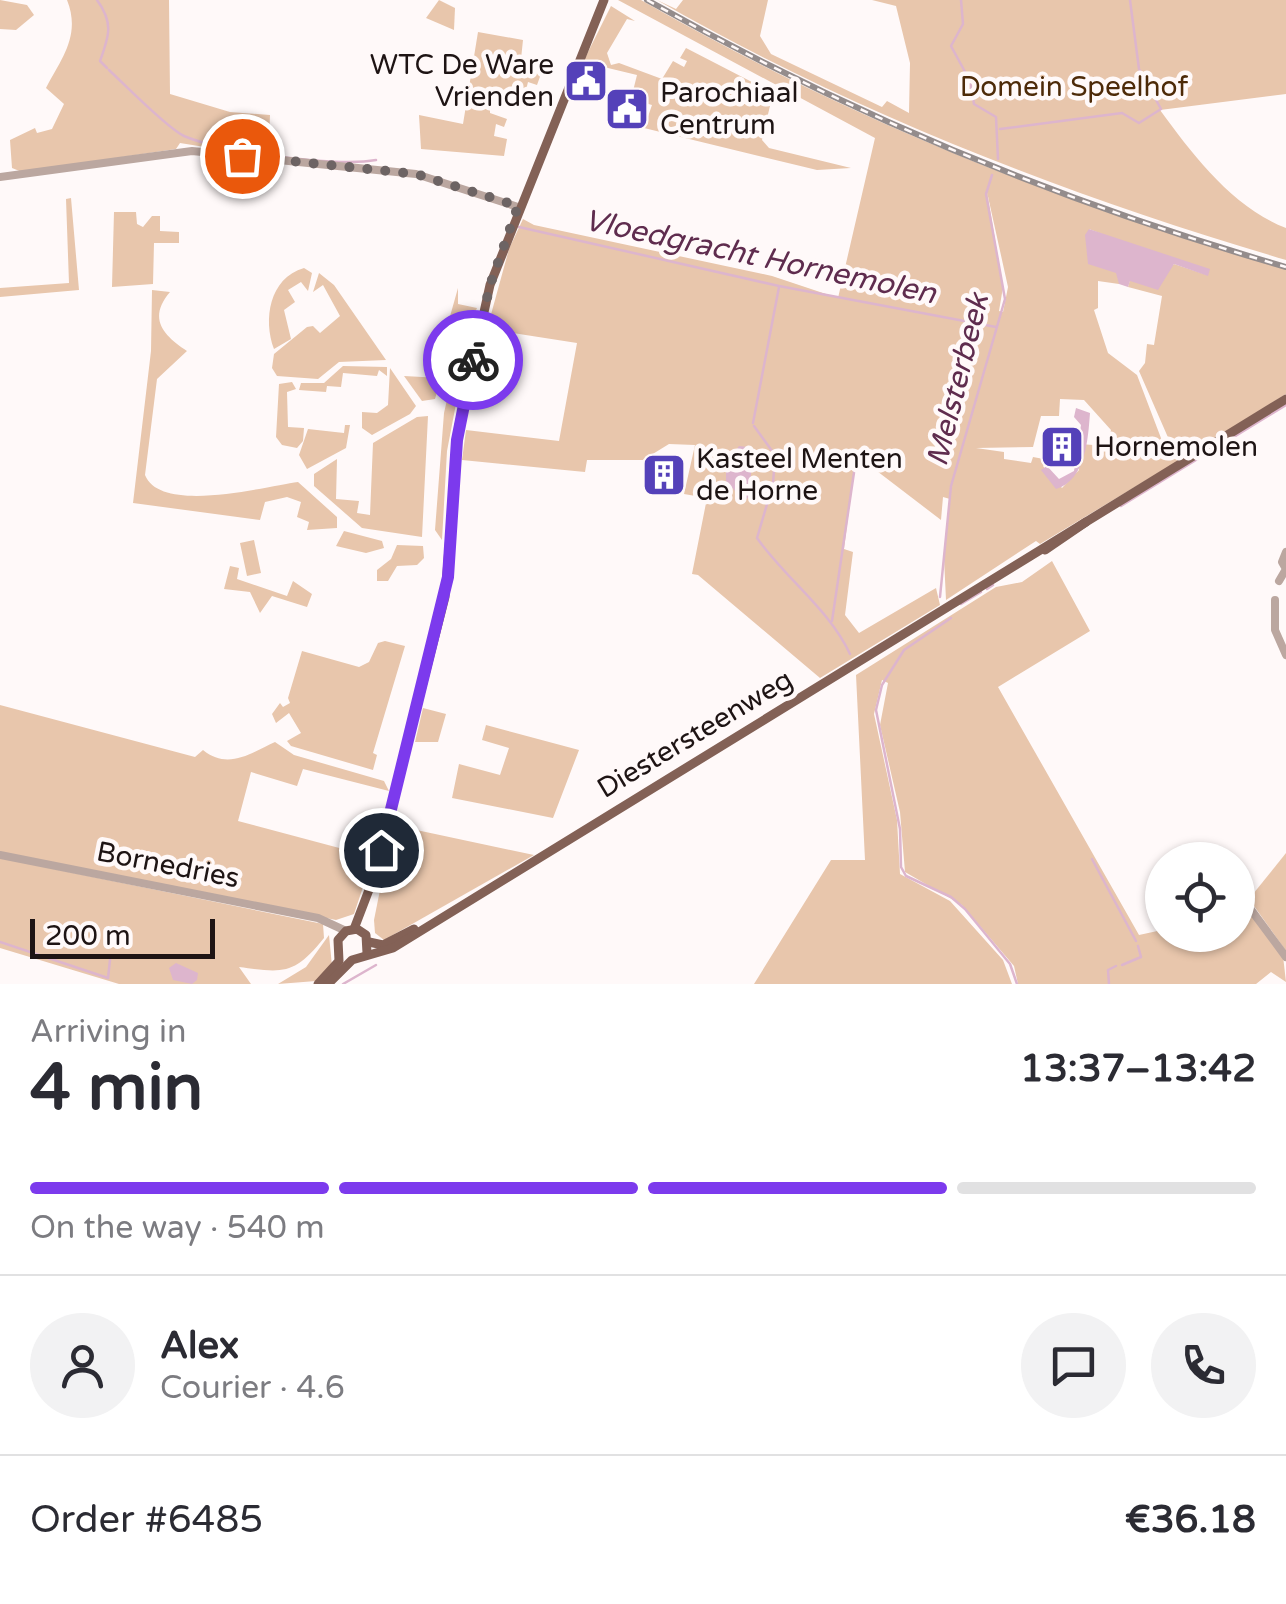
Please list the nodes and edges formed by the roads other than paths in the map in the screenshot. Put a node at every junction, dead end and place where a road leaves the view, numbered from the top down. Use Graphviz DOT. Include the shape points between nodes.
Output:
graph roads {
  1 [pos="604,0"];
  2 [pos="0,177"];
  3 [pos="518,206"];
  4 [pos="1286,399"];
  5 [pos="1166,447"];
  6 [pos="1194,455"];
  7 [pos="1286,552"];
  8 [pos="1279,581"];
  9 [pos="1276,600"];
  10 [pos="1286,655"];
  11 [pos="0,855"];
  12 [pos="1255,915"];
  13 [pos="350,932"];
  14 [pos="368,947"];
  15 [pos="340,954"];
  16 [pos="1286,957"];
  17 [pos="352,960"];
  18 [pos="318,984"];
  19 [pos="328,984"];
  1 -- 3 [label="main road"];
  2 -- 3 [label="street" via="192,151 416,174"];
  3 -- 13 [label="main road" via="478,334 457,440 445,597 372,882"];
  4 -- 6 [label="main road, Diestersteenweg"];
  5 -- 6 [label="street"];
  6 -- 14 [label="main road, Diestersteenweg" via="393,948"];
  7 -- 8 [label="street"];
  9 -- 10 [label="street" via="1274,630"];
  11 -- 13 [label="street, Bornedries" via="327,921"];
  12 -- 16 [label="street"];
  13 -- 14 [label="main road"];
  13 -- 15 [label="main road"];
  14 -- 17 [label="main road, Diestersteenweg"];
  15 -- 17 [label="main road"];
  15 -- 18 [label="main road"];
  17 -- 19 [label="main road"];
}
